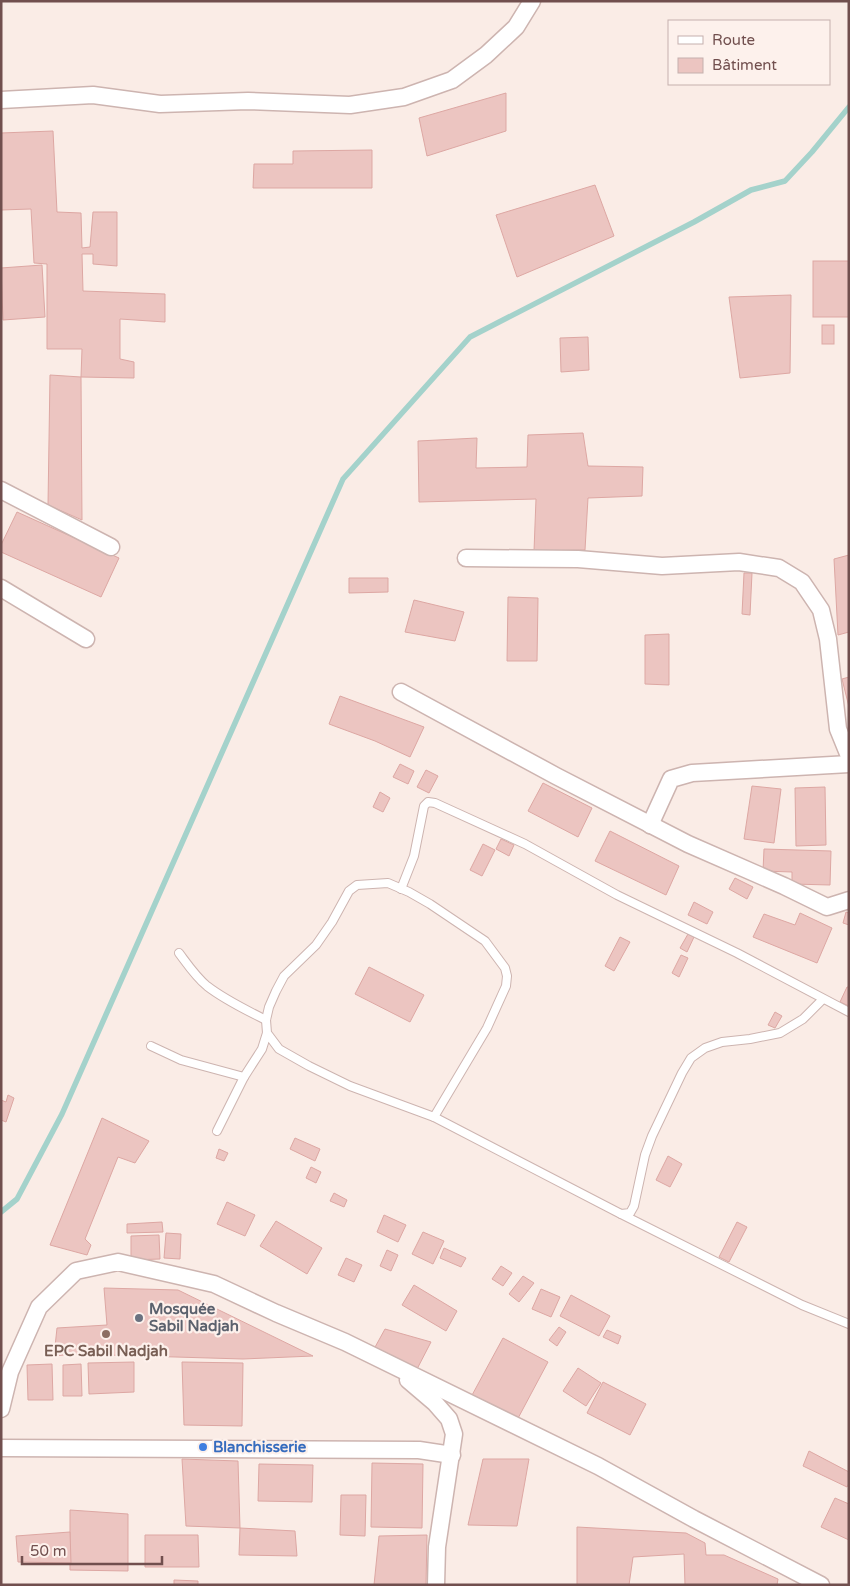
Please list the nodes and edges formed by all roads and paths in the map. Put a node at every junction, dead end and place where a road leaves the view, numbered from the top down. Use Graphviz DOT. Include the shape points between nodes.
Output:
graph roads {
  1 [pos="532,1"];
  2 [pos="1,100"];
  3 [pos="1,490"];
  4 [pos="111,547"];
  5 [pos="466,558"];
  6 [pos="1,588"];
  7 [pos="86,639"];
  8 [pos="402,692"];
  9 [pos="849,756"];
  10 [pos="849,764"];
  11 [pos="650,825"];
  12 [pos="401,888"];
  13 [pos="849,900"];
  14 [pos="179,953"];
  15 [pos="823,998"];
  16 [pos="849,1012"];
  17 [pos="266,1020"];
  18 [pos="267,1033"];
  19 [pos="151,1046"];
  20 [pos="244,1078"];
  21 [pos="434,1117"];
  22 [pos="217,1131"];
  23 [pos="621,1214"];
  24 [pos="849,1324"];
  25 [pos="392,1366"];
  26 [pos="1,1409"];
  27 [pos="1,1448"];
  28 [pos="452,1455"];
  29 [pos="817,1584"];
  30 [pos="436,1585"];
  1 -- 2 [label="street" via="516,27 486,55 452,80 404,97 350,105 248,101 160,104 93,95"];
  3 -- 4 [label="street"];
  5 -- 9 [label="street" via="578,559 662,566 739,562 779,568 802,582 821,610 828,639 838,729"];
  6 -- 7 [label="street"];
  8 -- 11 [label="street"];
  10 -- 11 [label="street" via="692,773 671,779"];
  11 -- 13 [label="street" via="827,907"];
  12 -- 15 [label="lane" via="414,856 424,806 428,802 435,803 531,847 617,895"];
  12 -- 17 [label="lane" via="379,883 357,885 349,891 316,945 284,976"];
  12 -- 21 [label="lane" via="485,942 507,976 506,986 487,1028"];
  14 -- 17 [label="lane" via="207,986"];
  15 -- 16 [label="lane"];
  15 -- 23 [label="lane" via="803,1019 780,1033 722,1042 691,1058 652,1136 634,1206 630,1214"];
  17 -- 18 [label="lane"];
  18 -- 20 [label="lane" via="262,1049"];
  18 -- 21 [label="lane" via="279,1049 308,1066 350,1086"];
  19 -- 20 [label="lane" via="195,1065"];
  20 -- 22 [label="lane"];
  21 -- 23 [label="lane"];
  23 -- 24 [label="lane"];
  25 -- 26 [label="street" via="214,1284 118,1262 76,1271 39,1307 10,1372"];
  25 -- 28 [label="street" via="449,1419 454,1434"];
  25 -- 29 [label="street" via="598,1466"];
  27 -- 28 [label="street" via="419,1450"];
  28 -- 30 [label="street" via="437,1548"];
}
